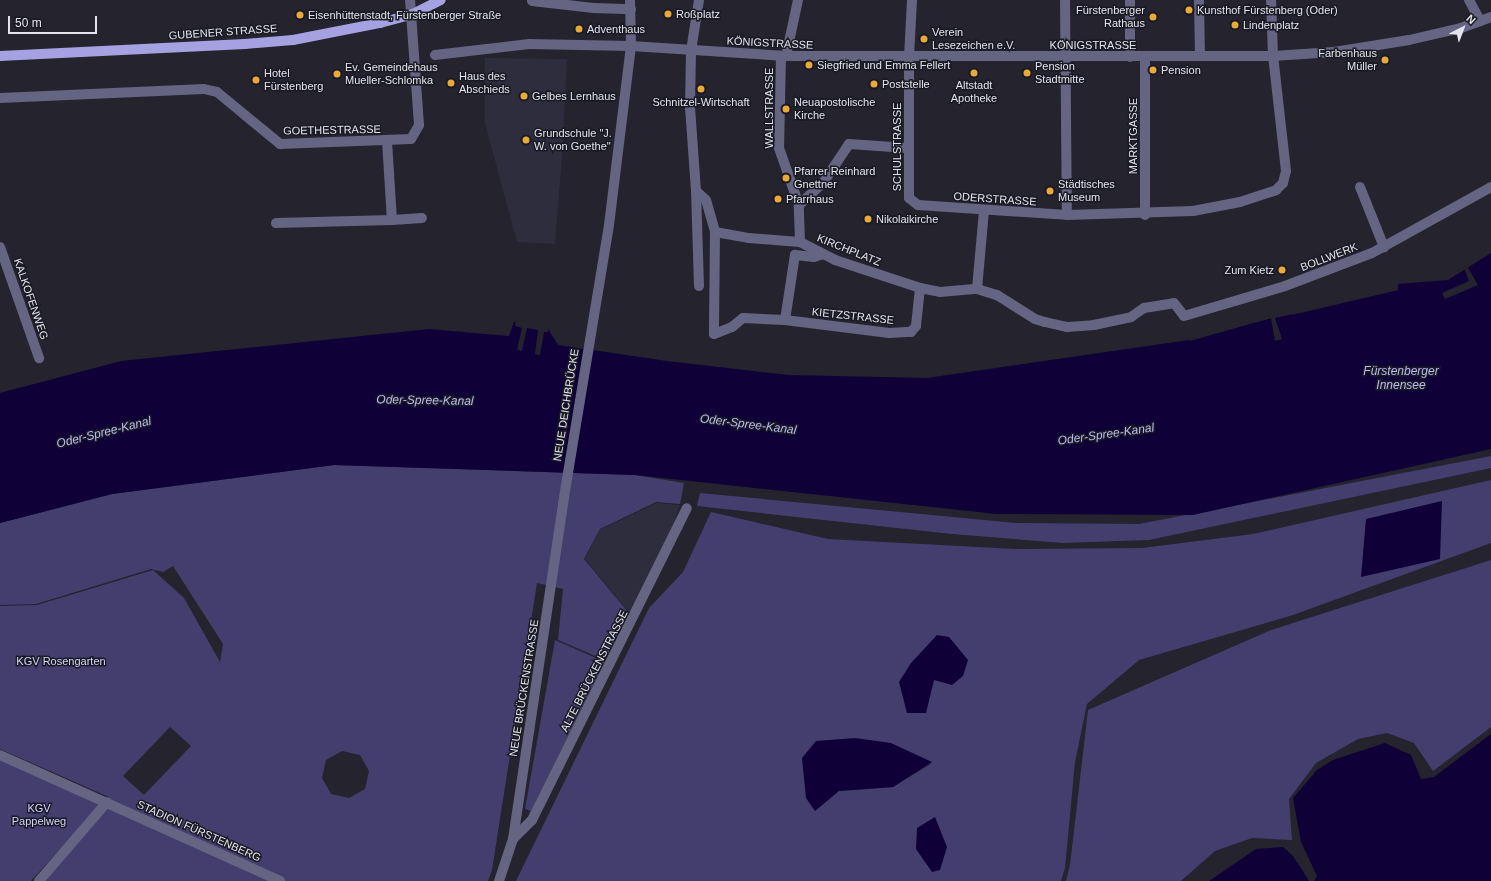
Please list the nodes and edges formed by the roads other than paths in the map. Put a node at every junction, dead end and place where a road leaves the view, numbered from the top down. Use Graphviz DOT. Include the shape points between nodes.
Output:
graph roads {
  1 [pos="410,0"];
  2 [pos="441,0"];
  3 [pos="700,0"];
  4 [pos="798,0"];
  5 [pos="912,0"];
  6 [pos="1065,0"];
  7 [pos="1130,0"];
  8 [pos="1199,0"];
  9 [pos="1271,0"];
  10 [pos="1469,0"];
  11 [pos="532,1"];
  12 [pos="631,4"];
  13 [pos="413,14"];
  14 [pos="1491,17"];
  15 [pos="1480,21"];
  16 [pos="631,46"];
  17 [pos="691,51"];
  18 [pos="435,54"];
  19 [pos="0,56"];
  20 [pos="783,56"];
  21 [pos="1200,56"];
  22 [pos="1273,56"];
  23 [pos="1130,57"];
  24 [pos="1145,57"];
  25 [pos="909,58"];
  26 [pos="1066,58"];
  27 [pos="0,98"];
  28 [pos="387,141"];
  29 [pos="908,148"];
  30 [pos="1360,187"];
  31 [pos="1491,187"];
  32 [pos="696,191"];
  33 [pos="909,198"];
  34 [pos="799,205"];
  35 [pos="984,211"];
  36 [pos="1145,215"];
  37 [pos="1066,216"];
  38 [pos="422,218"];
  39 [pos="392,220"];
  40 [pos="276,224"];
  41 [pos="715,232"];
  42 [pos="800,242"];
  43 [pos="0,247"];
  44 [pos="1384,247"];
  45 [pos="824,254"];
  46 [pos="699,286"];
  47 [pos="920,288"];
  48 [pos="977,290"];
  49 [pos="785,320"];
  50 [pos="39,358"];
  51 [pos="564,497"];
  52 [pos="687,508"];
  53 [pos="0,755"];
  54 [pos="107,802"];
  55 [pos="514,839"];
  56 [pos="40,881"];
  57 [pos="280,881"];
  58 [pos="500,881"];
  1 -- 13 [label="street"];
  2 -- 13 [label="main road, GUBENER STRASSE"];
  3 -- 17 [label="street"];
  4 -- 20 [label="street, WALLSTRASSE"];
  5 -- 25 [label="street, SCHULSTRASSE"];
  6 -- 26 [label="street"];
  7 -- 23 [label="street"];
  8 -- 21 [label="street"];
  9 -- 22 [label="street"];
  10 -- 15 [label="street"];
  11 -- 12 [label="street"];
  12 -- 16 [label="street"];
  13 -- 19 [label="main road, GUBENER STRASSE" via="356,29 293,40"];
  13 -- 28 [label="street, GOETHESTRASSE" via="419,125 411,139"];
  14 -- 15 [label="street, KÖNIGSTRASSE"];
  15 -- 22 [label="street, KÖNIGSTRASSE" via="1410,40 1334,52"];
  16 -- 17 [label="street"];
  16 -- 18 [label="street" via="529,44"];
  16 -- 51 [label="street, NEUE DEICHBRÜCKE" via="609,225"];
  17 -- 20 [label="street, KÖNIGSTRASSE"];
  17 -- 32 [label="street" via="690,108"];
  20 -- 25 [label="street, KÖNIGSTRASSE"];
  20 -- 34 [label="street, WALLSTRASSE" via="779,148"];
  21 -- 22 [label="street, KÖNIGSTRASSE"];
  21 -- 24 [label="street, KÖNIGSTRASSE"];
  22 -- 36 [label="street, ODERSTRASSE" via="1286,171 1283,183 1276,190 1240,202 1193,211"];
  23 -- 24 [label="street, KÖNIGSTRASSE"];
  23 -- 26 [label="street, KÖNIGSTRASSE"];
  24 -- 36 [label="street, MARKTGASSE"];
  25 -- 26 [label="street, KÖNIGSTRASSE"];
  25 -- 29 [label="street, SCHULSTRASSE"];
  26 -- 37 [label="street"];
  27 -- 28 [label="street, GOETHESTRASSE" via="204,89 217,92 280,144"];
  28 -- 39 [label="street"];
  29 -- 33 [label="street, SCHULSTRASSE"];
  29 -- 34 [label="street" via="850,144 823,183"];
  30 -- 44 [label="street"];
  31 -- 44 [label="street, BOLLWERK"];
  32 -- 41 [label="street" via="706,200"];
  32 -- 46 [label="street"];
  33 -- 35 [label="street, ODERSTRASSE" via="918,205"];
  34 -- 42 [label="street, KIRCHPLATZ"];
  35 -- 37 [label="street, ODERSTRASSE"];
  35 -- 48 [label="street"];
  36 -- 37 [label="street, ODERSTRASSE"];
  38 -- 39 [label="street"];
  39 -- 40 [label="street"];
  41 -- 42 [label="street"];
  41 -- 49 [label="street, KIETZSTRASSE" via="714,334 732,327 743,318"];
  42 -- 45 [label="street, KIRCHPLATZ"];
  43 -- 50 [label="street, KALKOFENWEG"];
  44 -- 48 [label="street, BOLLWERK" via="1285,286 1184,316 1174,303 1144,308 1124,319 1067,327 1035,319 997,295"];
  45 -- 47 [label="street, KIRCHPLATZ"];
  45 -- 49 [label="street" via="814,257 795,255"];
  47 -- 48 [label="street" via="940,292"];
  47 -- 49 [label="street, KIETZSTRASSE" via="916,326 910,332 889,333 835,328"];
  51 -- 55 [label="street, NEUE BRÜCKENSTRASSE"];
  52 -- 55 [label="street, ALTE BRÜCKENSTRASSE" via="532,820"];
  53 -- 54 [label="street, STADION FÜRSTENBERG"];
  54 -- 56 [label="street"];
  54 -- 57 [label="street, STADION FÜRSTENBERG"];
  55 -- 58 [label="street, NEUE BRÜCKENSTRASSE"];
}
